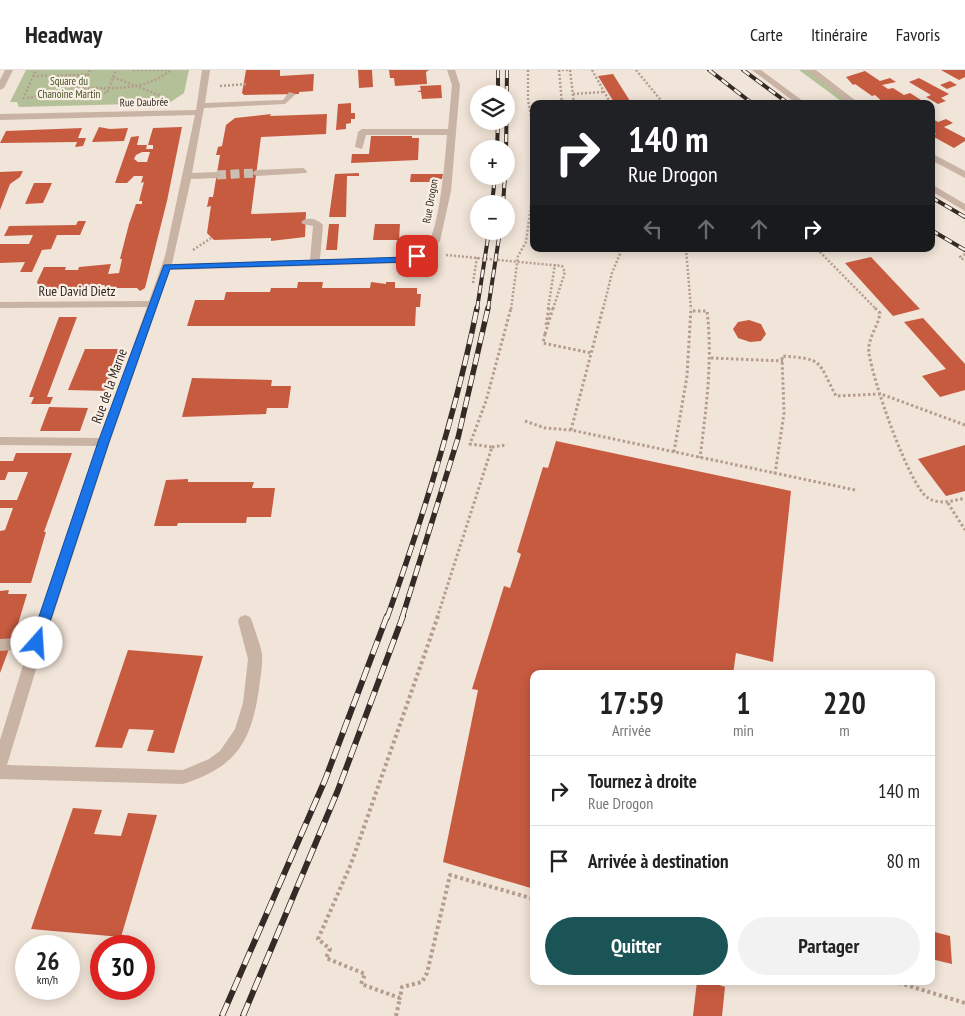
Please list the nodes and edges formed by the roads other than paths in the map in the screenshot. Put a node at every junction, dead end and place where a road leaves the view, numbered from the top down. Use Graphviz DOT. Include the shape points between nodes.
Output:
graph roads {
  1 [pos="9,70"];
  2 [pos="206,70"];
  3 [pos="451,70"];
  4 [pos="756,70"];
  5 [pos="811,70"];
  6 [pos="0,88"];
  7 [pos="292,94"];
  8 [pos="797,100"];
  9 [pos="851,100"];
  10 [pos="199,109"];
  11 [pos="0,117"];
  12 [pos="451,132"];
  13 [pos="359,147"];
  14 [pos="935,158"];
  15 [pos="303,171"];
  16 [pos="256,173"];
  17 [pos="217,175"];
  18 [pos="965,175"];
  19 [pos="187,176"];
  20 [pos="935,190"];
  21 [pos="965,208"];
  22 [pos="306,222"];
  23 [pos="315,262"];
  24 [pos="167,267"];
  25 [pos="154,304"];
  26 [pos="0,305"];
  27 [pos="0,441"];
  28 [pos="104,442"];
  29 [pos="245,622"];
  30 [pos="37,643"];
  31 [pos="0,645"];
  32 [pos="0,764"];
  33 [pos="0,772"];
  1 -- 6 [label="street"];
  2 -- 10 [label="street, Rue de la Marne"];
  3 -- 12 [label="street, Rue Drogon" via="456,85"];
  4 -- 8 [label="street"];
  5 -- 9 [label="street"];
  7 -- 10 [label="street, Rue Daubrée" via="286,102"];
  10 -- 11 [label="street, Rue Daubrée" via="175,113"];
  10 -- 19 [label="street, Rue de la Marne"];
  12 -- 13 [label="street" via="362,132"];
  12 -- 23 [label="street, Rue Drogon" via="446,191 435,241 426,252 407,260"];
  14 -- 18 [label="street"];
  15 -- 16 [label="street"];
  17 -- 19 [label="street"];
  19 -- 24 [label="street, Rue de la Marne"];
  20 -- 21 [label="street"];
  22 -- 23 [label="street" via="318,225"];
  23 -- 24 [label="street, Rue Drogon"];
  24 -- 25 [label="street, Rue de la Marne"];
  25 -- 26 [label="street, Rue David Dietz"];
  25 -- 28 [label="street, Rue de la Marne"];
  27 -- 28 [label="street"];
  28 -- 30 [label="street, Rue de la Marne"];
  29 -- 33 [label="street" via="255,656 250,704 239,739 223,759 203,772 183,777"];
  30 -- 31 [label="street"];
  30 -- 32 [label="street, Rue de la Marne"];
}
